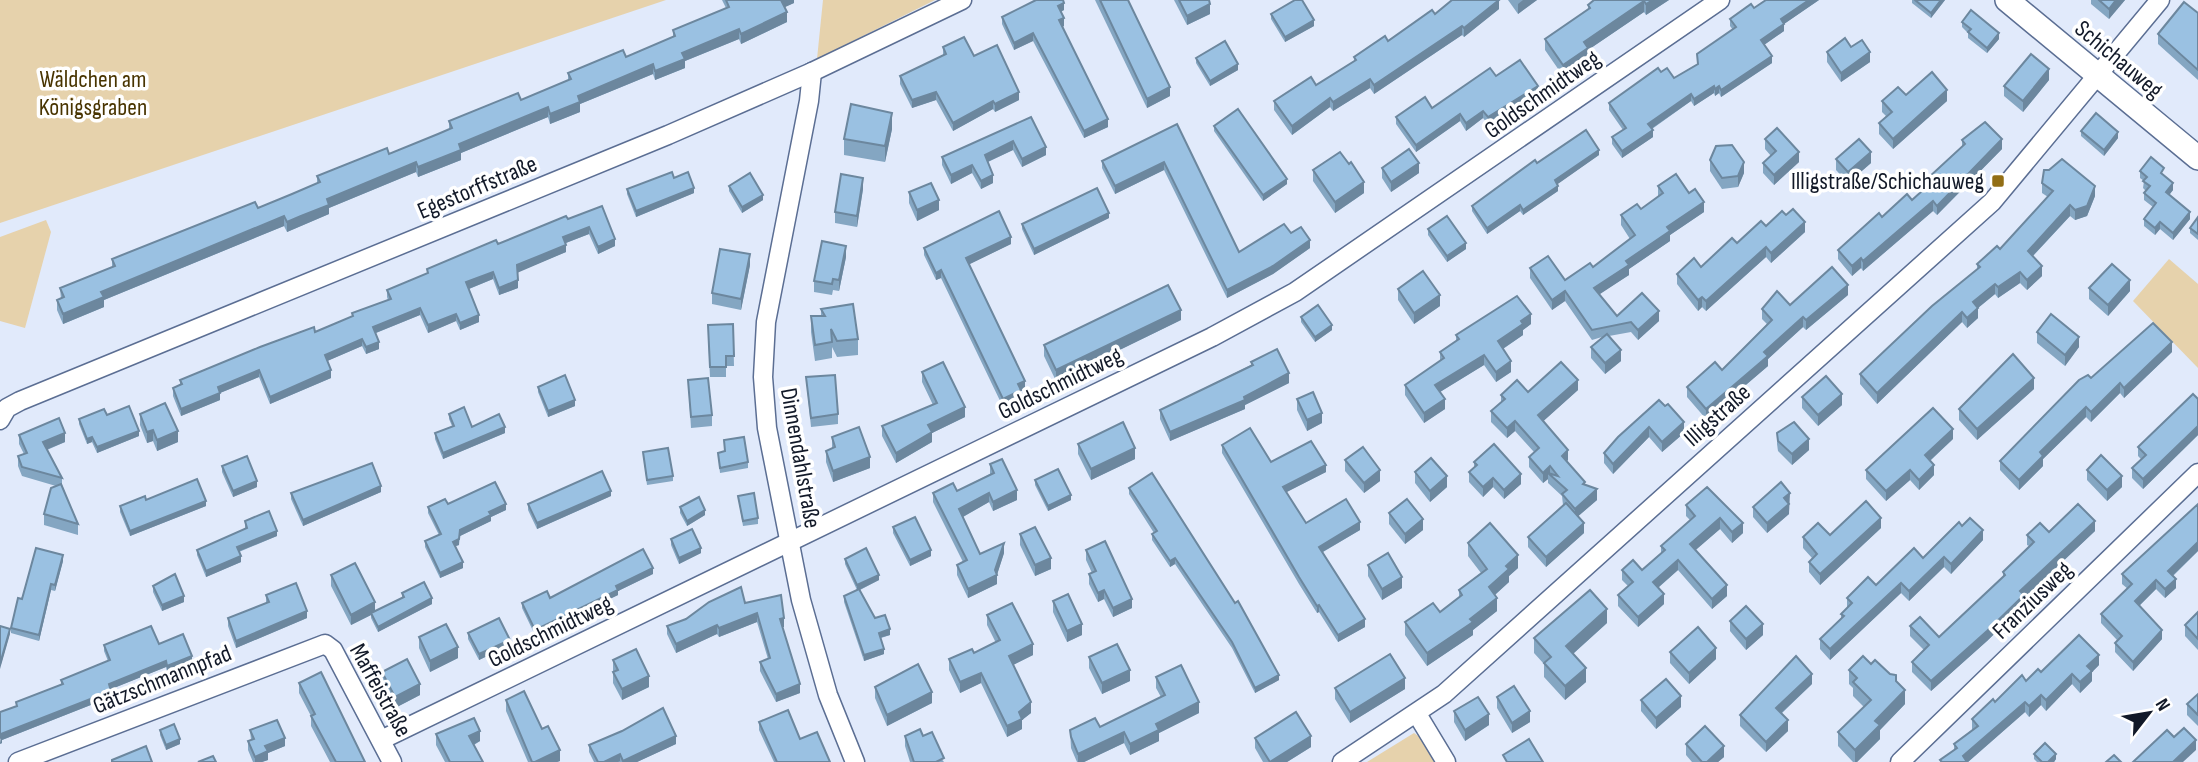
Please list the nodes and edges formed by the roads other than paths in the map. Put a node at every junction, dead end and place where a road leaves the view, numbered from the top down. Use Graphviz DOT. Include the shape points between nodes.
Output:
graph roads {
  1 [pos="962,0"];
  2 [pos="1720,0"];
  3 [pos="2007,0"];
  4 [pos="2160,0"];
  5 [pos="812,72"];
  6 [pos="2098,75"];
  7 [pos="2198,158"];
  8 [pos="4,414"];
  9 [pos="2198,473"];
  10 [pos="790,540"];
  11 [pos="325,644"];
  12 [pos="1417,714"];
  13 [pos="381,740"];
  14 [pos="18,762"];
  15 [pos="392,762"];
  16 [pos="855,762"];
  17 [pos="1342,762"];
  18 [pos="1446,762"];
  19 [pos="1900,762"];
  1 -- 5 [label="street, Egestorffstraße"];
  2 -- 10 [label="street, Goldschmidtweg" via="1295,292 1212,337"];
  3 -- 6 [label="street, Schichauweg"];
  4 -- 6 [label="street, Illigstraße"];
  5 -- 8 [label="street, Egestorffstraße"];
  5 -- 10 [label="street, Dinnendahlstraße" via="763,343 767,428"];
  6 -- 7 [label="street, Schichauweg"];
  6 -- 12 [label="street, Illigstraße" via="1992,202"];
  9 -- 19 [label="street, Franziusweg"];
  10 -- 13 [label="street, Goldschmidtweg"];
  10 -- 16 [label="street, Dinnendahlstraße" via="813,650"];
  11 -- 13 [label="street, Maffeistraße" via="333,650"];
  11 -- 14 [label="street, Gätzschmannpfad"];
  12 -- 17 [label="street, Illigstraße"];
  12 -- 18 [label="street"];
  13 -- 15 [label="street, Maffeistraße"];
}
